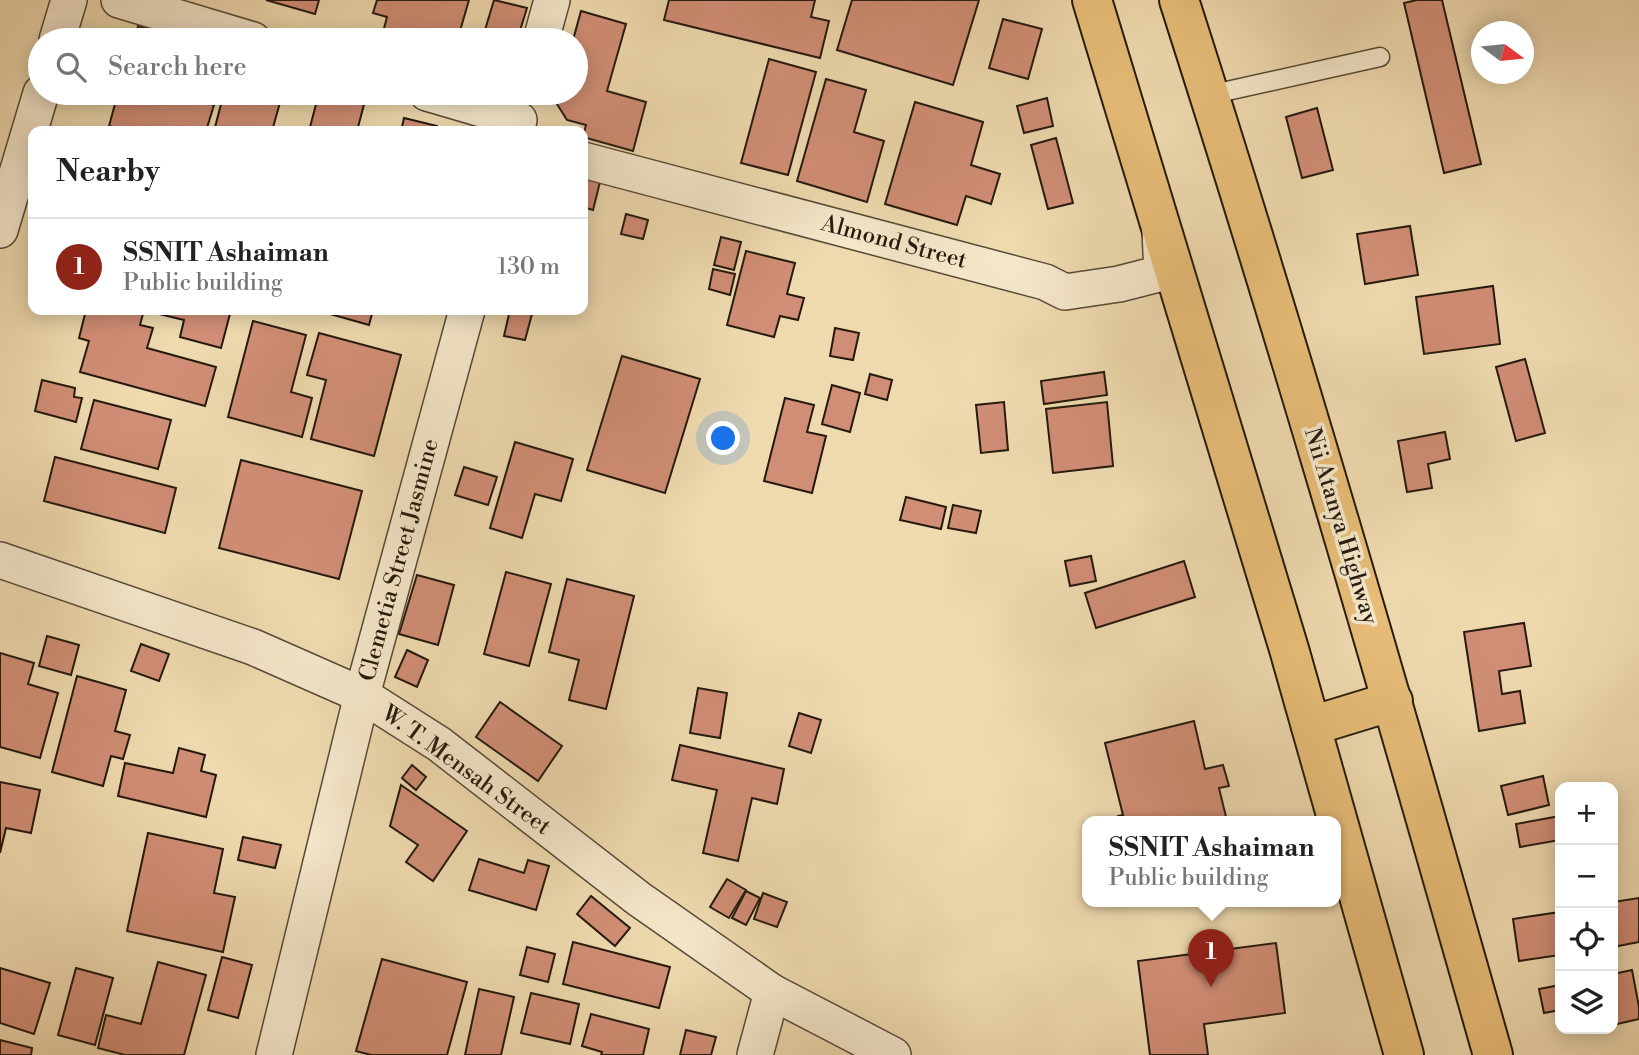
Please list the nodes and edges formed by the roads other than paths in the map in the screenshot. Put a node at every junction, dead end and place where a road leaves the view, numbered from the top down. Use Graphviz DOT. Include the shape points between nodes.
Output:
graph roads {
  1 [pos="69,0"];
  2 [pos="119,0"];
  3 [pos="552,0"];
  4 [pos="1092,0"];
  5 [pos="1179,0"];
  6 [pos="61,28"];
  7 [pos="213,28"];
  8 [pos="544,28"];
  9 [pos="1380,57"];
  10 [pos="1209,95"];
  11 [pos="37,105"];
  12 [pos="478,105"];
  13 [pos="521,115"];
  14 [pos="31,126"];
  15 [pos="28,136"];
  16 [pos="588,161"];
  17 [pos="1160,228"];
  18 [pos="0,230"];
  19 [pos="466,315"];
  20 [pos="0,560"];
  21 [pos="362,695"];
  22 [pos="1393,701"];
  23 [pos="1311,726"];
  24 [pos="1336,816"];
  25 [pos="1341,832"];
  26 [pos="772,992"];
  27 [pos="274,1055"];
  28 [pos="755,1055"];
  29 [pos="893,1055"];
  30 [pos="1404,1055"];
  31 [pos="1493,1055"];
  1 -- 6 [label="street"];
  2 -- 7 [label="street"];
  3 -- 8 [label="street"];
  4 -- 17 [label="main road"];
  5 -- 10 [label="main road, Nii Atanya Highway"];
  9 -- 10 [label="lane"];
  10 -- 22 [label="main road, Nii Atanya Highway"];
  11 -- 14 [label="street"];
  12 -- 13 [label="street"];
  15 -- 18 [label="street"];
  16 -- 17 [label="street, Almond Street" via="1045,282 1065,292 1161,272"];
  17 -- 23 [label="main road"];
  19 -- 21 [label="street, Clemetia Street Jasmine"];
  20 -- 21 [label="street, W. T. Mensah Street" via="253,647"];
  21 -- 26 [label="street, W. T. Mensah Street" via="439,744 639,900"];
  21 -- 27 [label="street, Clemetia Street Jasmine"];
  22 -- 23 [label="main road"];
  22 -- 31 [label="main road, Nii Atanya Highway"];
  23 -- 24 [label="main road"];
  25 -- 30 [label="main road"];
  26 -- 28 [label="street"];
  26 -- 29 [label="street, W. T. Mensah Street"];
}
